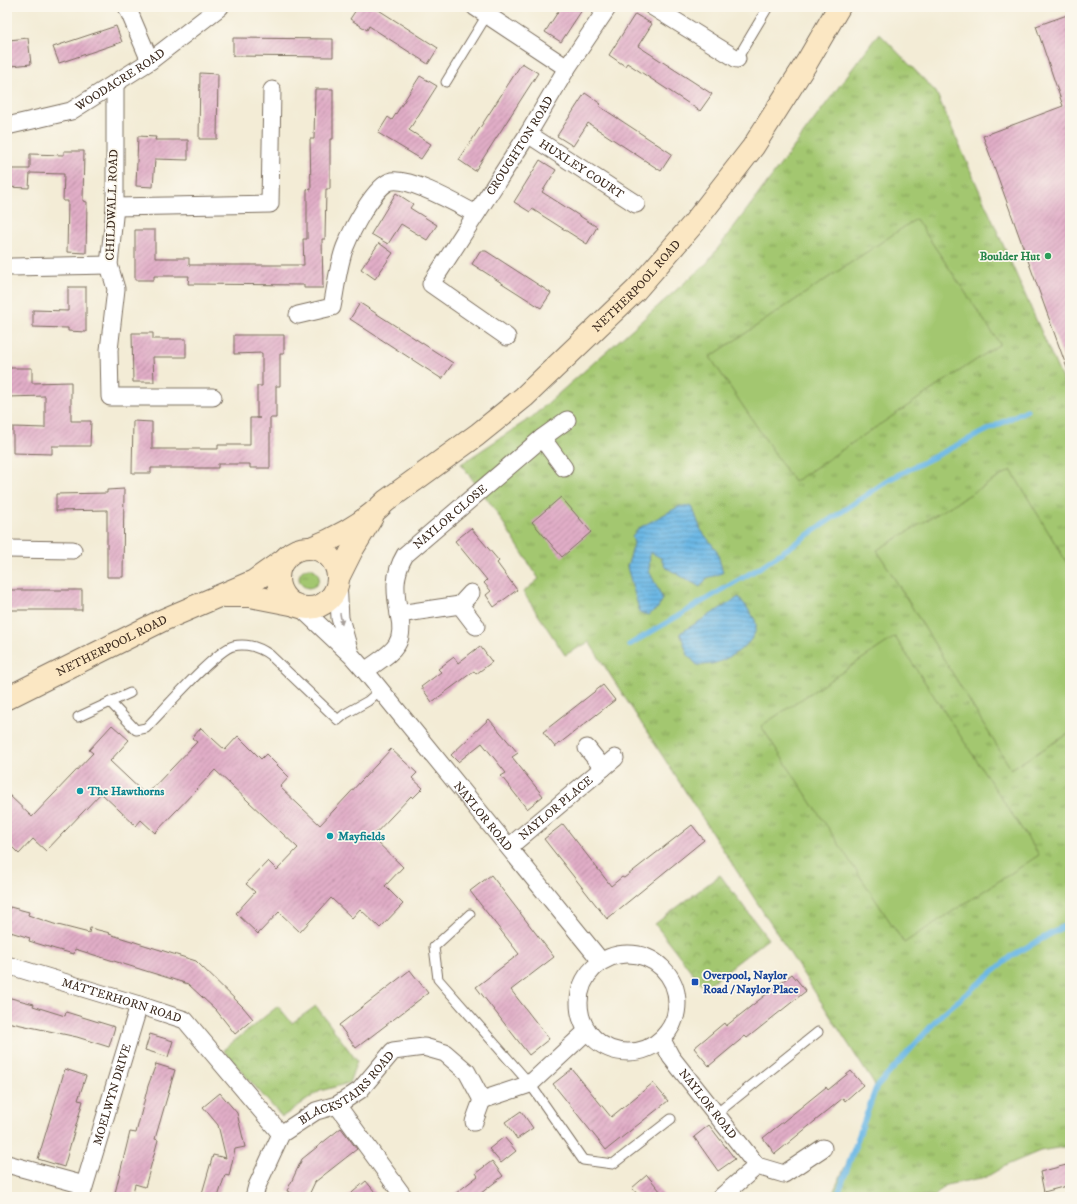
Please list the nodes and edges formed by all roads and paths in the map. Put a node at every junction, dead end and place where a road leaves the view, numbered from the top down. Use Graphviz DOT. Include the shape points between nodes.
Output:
graph roads {
  1 [pos="127,7"];
  2 [pos="220,7"];
  3 [pos="608,7"];
  4 [pos="653,7"];
  5 [pos="768,7"];
  6 [pos="839,7"];
  7 [pos="481,11"];
  8 [pos="737,59"];
  9 [pos="150,61"];
  10 [pos="567,68"];
  11 [pos="446,82"];
  12 [pos="115,83"];
  13 [pos="272,90"];
  14 [pos="7,126"];
  15 [pos="528,134"];
  16 [pos="636,204"];
  17 [pos="114,206"];
  18 [pos="476,214"];
  19 [pos="109,265"];
  20 [pos="12,267"];
  21 [pos="298,315"];
  22 [pos="507,337"];
  23 [pos="213,397"];
  24 [pos="567,420"];
  25 [pos="542,438"];
  26 [pos="564,468"];
  27 [pos="375,511"];
  28 [pos="311,548"];
  29 [pos="7,549"];
  30 [pos="73,550"];
  31 [pos="285,559"];
  32 [pos="338,579"];
  33 [pos="218,596"];
  34 [pos="298,605"];
  35 [pos="399,614"];
  36 [pos="476,626"];
  37 [pos="351,655"];
  38 [pos="365,671"];
  39 [pos="380,690"];
  40 [pos="130,693"];
  41 [pos="7,698"];
  42 [pos="110,702"];
  43 [pos="78,717"];
  44 [pos="587,748"];
  45 [pos="508,847"];
  46 [pos="470,914"];
  47 [pos="601,961"];
  48 [pos="7,965"];
  49 [pos="139,1005"];
  50 [pos="587,1031"];
  51 [pos="818,1032"];
  52 [pos="662,1040"];
  53 [pos="530,1084"];
  54 [pos="482,1100"];
  55 [pos="337,1106"];
  56 [pos="716,1114"];
  57 [pos="671,1119"];
  58 [pos="474,1122"];
  59 [pos="281,1134"];
  60 [pos="824,1148"];
  61 [pos="7,1164"];
  62 [pos="757,1166"];
  63 [pos="83,1191"];
  64 [pos="254,1197"];
  65 [pos="404,1197"];
  66 [pos="721,1197"];
  1 -- 9 [label="street"];
  2 -- 9 [label="street, WOODACRE ROAD"];
  3 -- 10 [label="street, CROUGHTON ROAD"];
  4 -- 8 [label="street"];
  5 -- 8 [label="lane"];
  6 -- 27 [label="main road, NETHERPOOL ROAD" via="753,148 694,223 636,290 524,396 477,435"];
  7 -- 10 [label="street"];
  7 -- 11 [label="lane"];
  9 -- 12 [label="street, WOODACRE ROAD"];
  10 -- 15 [label="street, CROUGHTON ROAD"];
  12 -- 14 [label="street, WOODACRE ROAD" via="71,111"];
  12 -- 17 [label="street, CHILDWALL ROAD"];
  13 -- 17 [label="street" via="270,204"];
  15 -- 16 [label="street, HUXLEY COURT"];
  15 -- 18 [label="street, CROUGHTON ROAD"];
  17 -- 19 [label="street, CHILDWALL ROAD"];
  18 -- 21 [label="street" via="418,186 392,181 385,184 372,197 345,246 332,307"];
  18 -- 22 [label="street, CROUGHTON ROAD" via="431,284"];
  19 -- 20 [label="street"];
  19 -- 23 [label="street, CHILDWALL ROAD" via="116,289 109,350 110,397"];
  24 -- 25 [label="street, NAYLOR CLOSE"];
  25 -- 26 [label="street"];
  25 -- 35 [label="street, NAYLOR CLOSE" via="405,555 395,578"];
  27 -- 28 [label="main road, NETHERPOOL ROAD" via="340,535"];
  27 -- 32 [label="main road, NETHERPOOL ROAD"];
  28 -- 31 [label="main road" via="292,552"];
  28 -- 32 [label="main road" via="331,559"];
  29 -- 30 [label="street"];
  31 -- 33 [label="main road, NETHERPOOL ROAD" via="264,575"];
  31 -- 34 [label="main road" via="280,568 279,582 286,597"];
  32 -- 34 [label="main road" via="335,591 322,604 312,607"];
  32 -- 37 [label="street, one-way" via="340,618"];
  33 -- 34 [label="main road, NETHERPOOL ROAD" via="250,596"];
  33 -- 41 [label="main road, NETHERPOOL ROAD" via="163,620"];
  34 -- 37 [label="street, NAYLOR ROAD"];
  35 -- 36 [label="street" via="465,599"];
  35 -- 38 [label="street, NAYLOR CLOSE" via="402,627 398,645"];
  37 -- 38 [label="street, NAYLOR ROAD"];
  38 -- 39 [label="street, NAYLOR ROAD"];
  39 -- 42 [label="lane" via="338,720 270,655 260,648 241,645 232,646 215,657 146,728 136,730"];
  39 -- 45 [label="street, NAYLOR ROAD"];
  40 -- 42 [label="lane"];
  42 -- 43 [label="lane"];
  44 -- 45 [label="street, NAYLOR PLACE" via="609,763"];
  45 -- 47 [label="street, NAYLOR ROAD"];
  46 -- 53 [label="lane" via="434,947 438,979"];
  47 -- 50 [label="street" via="589,972 578,1001 580,1017"];
  47 -- 52 [label="street" via="616,954 632,953 662,966 672,979 677,995 677,1011 672,1027"];
  48 -- 49 [label="street, MATTERHORN ROAD"];
  49 -- 59 [label="street, MATTERHORN ROAD" via="185,1020"];
  49 -- 63 [label="street, MOELWYN DRIVE"];
  50 -- 52 [label="street" via="599,1043 614,1051 631,1053 647,1049"];
  50 -- 53 [label="street"];
  51 -- 56 [label="lane"];
  52 -- 56 [label="street, NAYLOR ROAD" via="671,1058"];
  53 -- 54 [label="street"];
  53 -- 57 [label="lane" via="583,1160 614,1164"];
  54 -- 55 [label="street, BLACKSTAIRS ROAD" via="467,1072 445,1053 424,1047 393,1051 360,1090"];
  54 -- 58 [label="street"];
  55 -- 59 [label="street, BLACKSTAIRS ROAD" via="316,1111"];
  55 -- 65 [label="street"];
  56 -- 62 [label="street, NAYLOR ROAD"];
  59 -- 64 [label="street"];
  60 -- 62 [label="street" via="784,1174"];
  61 -- 63 [label="street, MOELWYN DRIVE"];
  62 -- 66 [label="street"];
}
